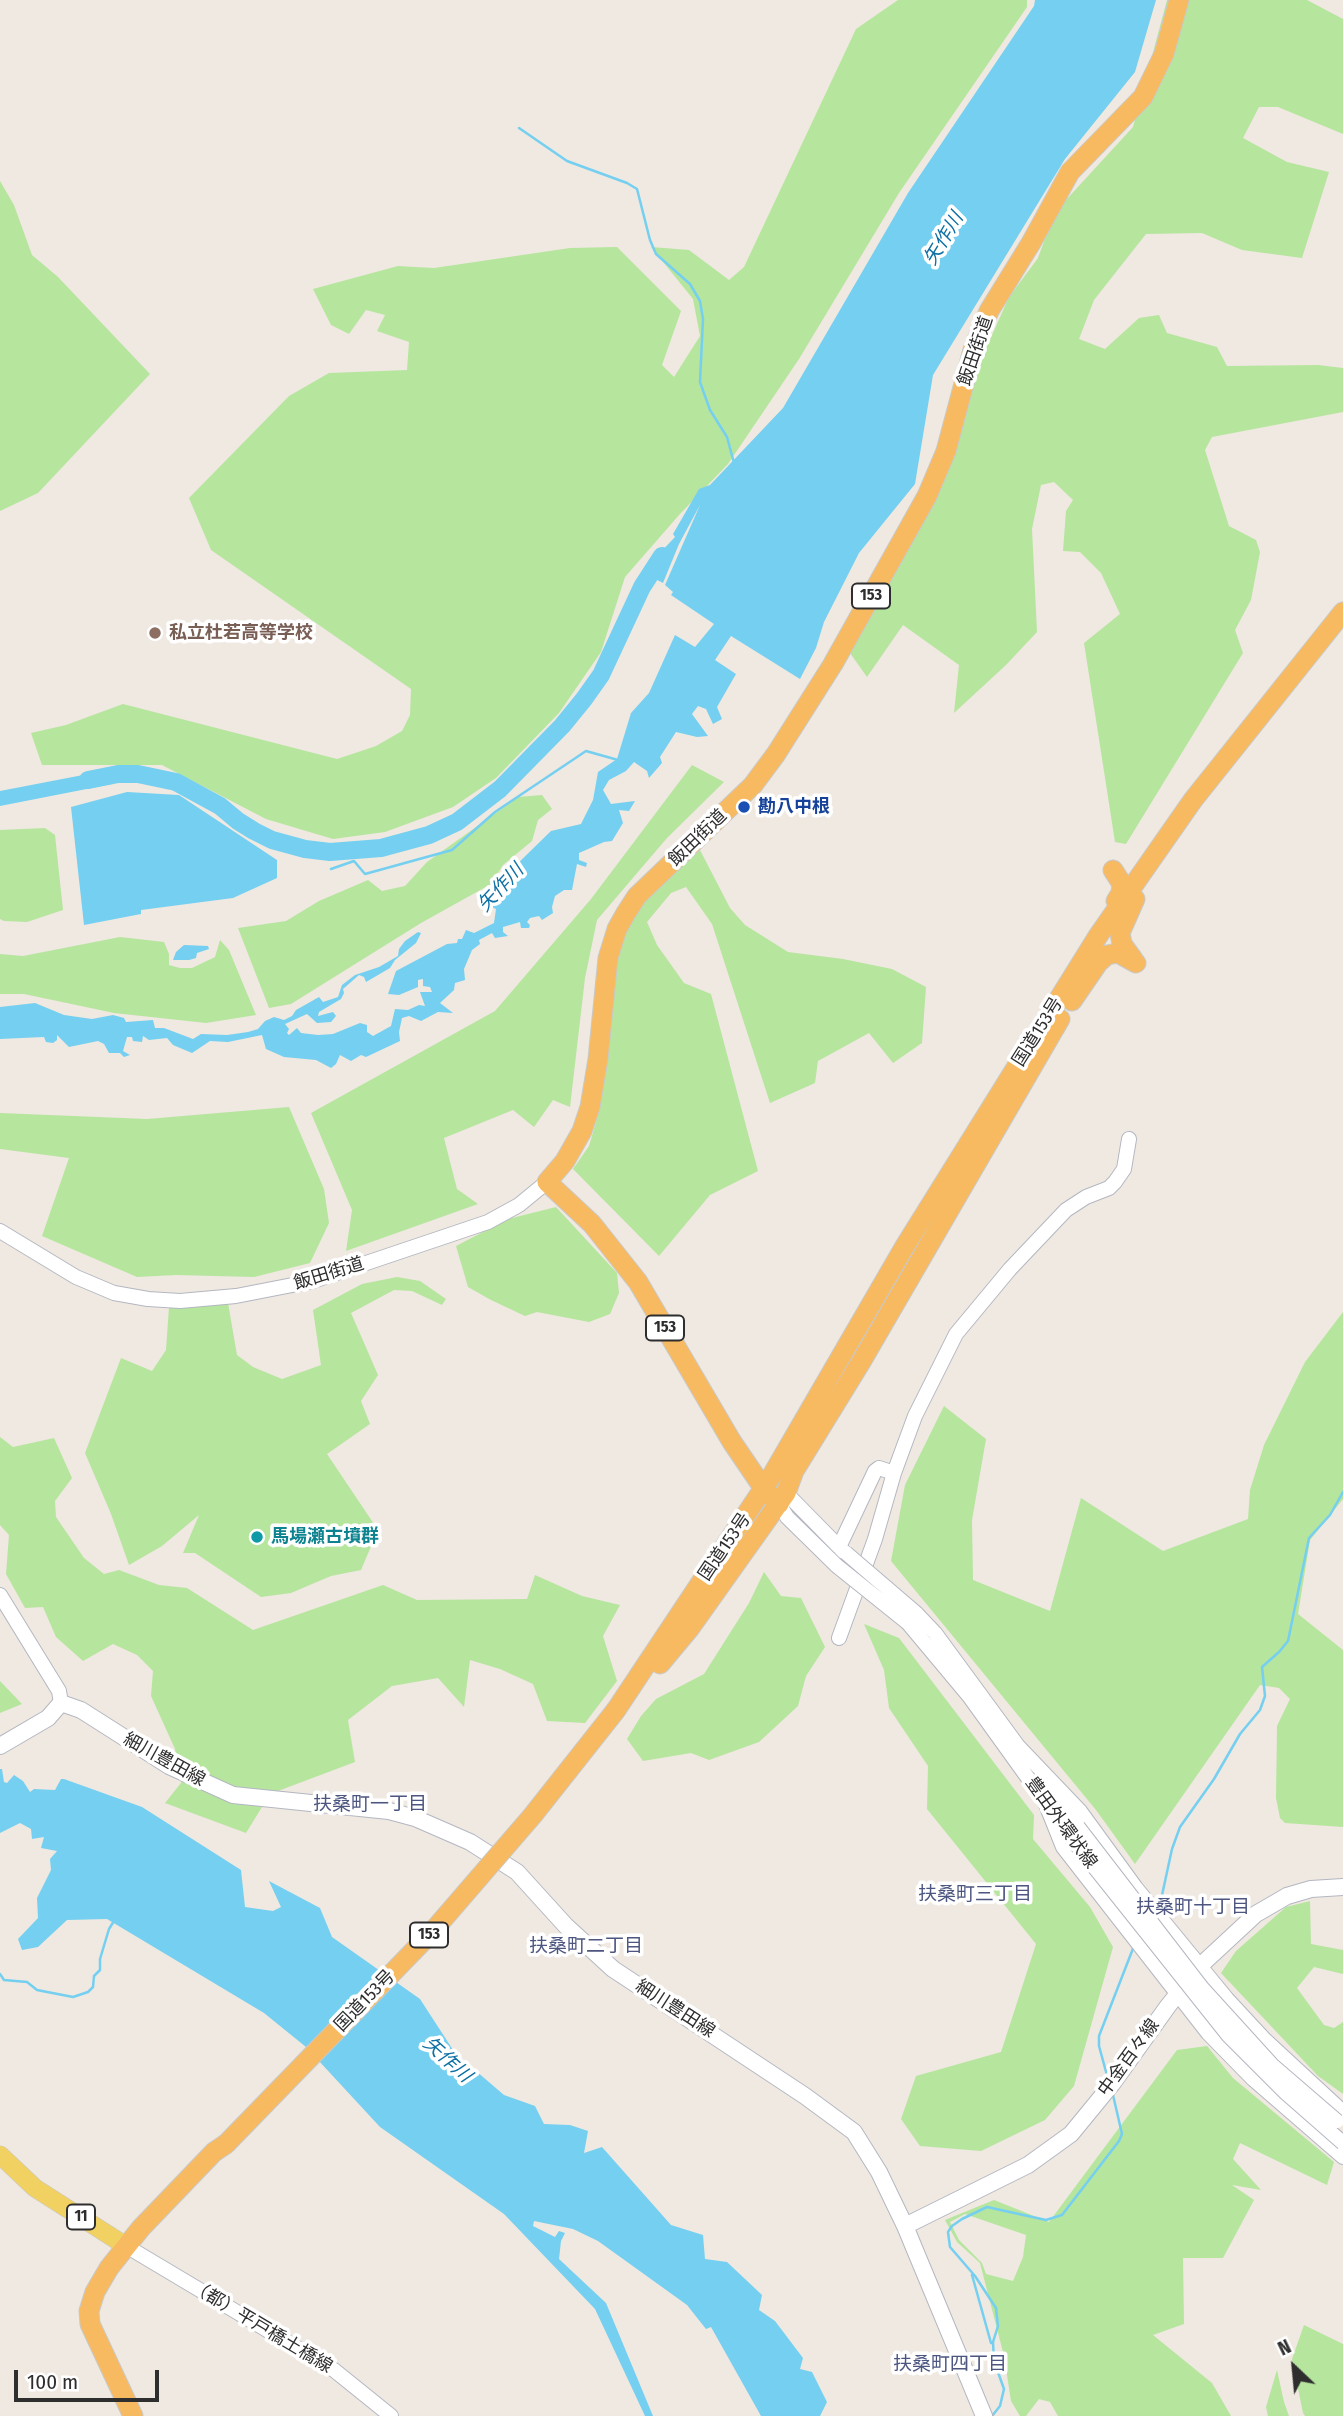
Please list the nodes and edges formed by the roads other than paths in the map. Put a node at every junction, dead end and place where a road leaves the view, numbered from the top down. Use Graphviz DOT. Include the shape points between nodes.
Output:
graph roads {
  1 [pos="1179,0"];
  2 [pos="1343,612"];
  3 [pos="1343,627"];
  4 [pos="1113,870"];
  5 [pos="1139,892"];
  6 [pos="1098,936"];
  7 [pos="1065,1012"];
  8 [pos="1129,1139"];
  9 [pos="551,1178"];
  10 [pos="0,1231"];
  11 [pos="894,1473"];
  12 [pos="768,1483"];
  13 [pos="782,1499"];
  14 [pos="842,1550"];
  15 [pos="0,1595"];
  16 [pos="912,1618"];
  17 [pos="839,1638"];
  18 [pos="61,1703"];
  19 [pos="616,1710"];
  20 [pos="0,1746"];
  21 [pos="1018,1746"];
  22 [pos="1045,1802"];
  23 [pos="1073,1830"];
  24 [pos="1343,1887"];
  25 [pos="1200,1966"];
  26 [pos="1177,1995"];
  27 [pos="1341,2120"];
  28 [pos="1343,2143"];
  29 [pos="0,2155"];
  30 [pos="1343,2157"];
  31 [pos="905,2226"];
  32 [pos="126,2246"];
  33 [pos="133,2416"];
  34 [pos="391,2416"];
  35 [pos="984,2416"];
  1 -- 9 [label="highway, 飯田街道 / 153" via="1164,54 1143,97 1070,172 989,311 973,350 946,451 927,496 832,664 753,785 625,913 608,958 590,1107 582,1130"];
  2 -- 6 [label="highway, 国道153号 / 153" via="1201,790"];
  3 -- 5 [label="highway, 国道153号 / 153" via="1231,766"];
  4 -- 6 [label="highway, 153" via="1122,888"];
  5 -- 7 [label="highway, 国道153号 / 153"];
  5 -- 7 [label="highway" via="1119,933 1136,963 1118,953 1102,958"];
  6 -- 12 [label="highway, 国道153号 / 153" via="905,1246"];
  7 -- 13 [label="highway, 国道153号 / 153" via="794,1471"];
  8 -- 11 [label="street" via="1124,1169 1115,1182 1066,1210 956,1334 915,1416"];
  9 -- 10 [label="street, 飯田街道" via="519,1205 488,1222 313,1281 236,1296 180,1301 114,1293 76,1277"];
  9 -- 12 [label="highway, 153" via="610,1232 642,1271"];
  11 -- 14 [label="street" via="875,1471"];
  11 -- 17 [label="street"];
  12 -- 13 [label="highway, 153"];
  12 -- 19 [label="highway, 国道153号 / 153"];
  13 -- 14 [label="street, 豊田外環状線"];
  13 -- 16 [label="street, 豊田外環状線, bridge" via="787,1517 837,1566"];
  13 -- 19 [label="highway, 国道153号 / 153" via="691,1628"];
  14 -- 16 [label="street, 豊田外環状線, bridge"];
  15 -- 18 [label="street" via="59,1691"];
  16 -- 21 [label="street, 豊田外環状線" via="935,1633"];
  16 -- 22 [label="street, 豊田外環状線"];
  18 -- 20 [label="main road" via="48,1718"];
  18 -- 31 [label="main road, 細川豊田線" via="81,1710 169,1766 233,1795 389,1811 470,1842 517,1872 613,1969 853,2132"];
  19 -- 32 [label="highway, 国道153号 / 153, bridge" via="432,1932"];
  21 -- 23 [label="street, 豊田外環状線"];
  21 -- 25 [label="street" via="1080,1811"];
  22 -- 23 [label="street, 豊田外環状線"];
  22 -- 26 [label="street" via="1063,1847"];
  23 -- 27 [label="street, 豊田外環状線, bridge" via="1202,1988 1272,2065"];
  23 -- 28 [label="street, 豊田外環状線, bridge" via="1228,2035"];
  24 -- 25 [label="main road, 中金百々線" via="1287,1896 1256,1914"];
  25 -- 26 [label="main road, 中金百々線"];
  25 -- 27 [label="street"];
  26 -- 30 [label="street" via="1253,2079"];
  26 -- 31 [label="main road, 中金百々線" via="1070,2134 1028,2165"];
  29 -- 32 [label="main road, 11" via="35,2188"];
  31 -- 35 [label="main road, 細川豊田線"];
  32 -- 33 [label="highway, 153" via="101,2279 89,2311 95,2339"];
  32 -- 34 [label="street, （都）平戸橋土橋線" via="334,2370"];
}
